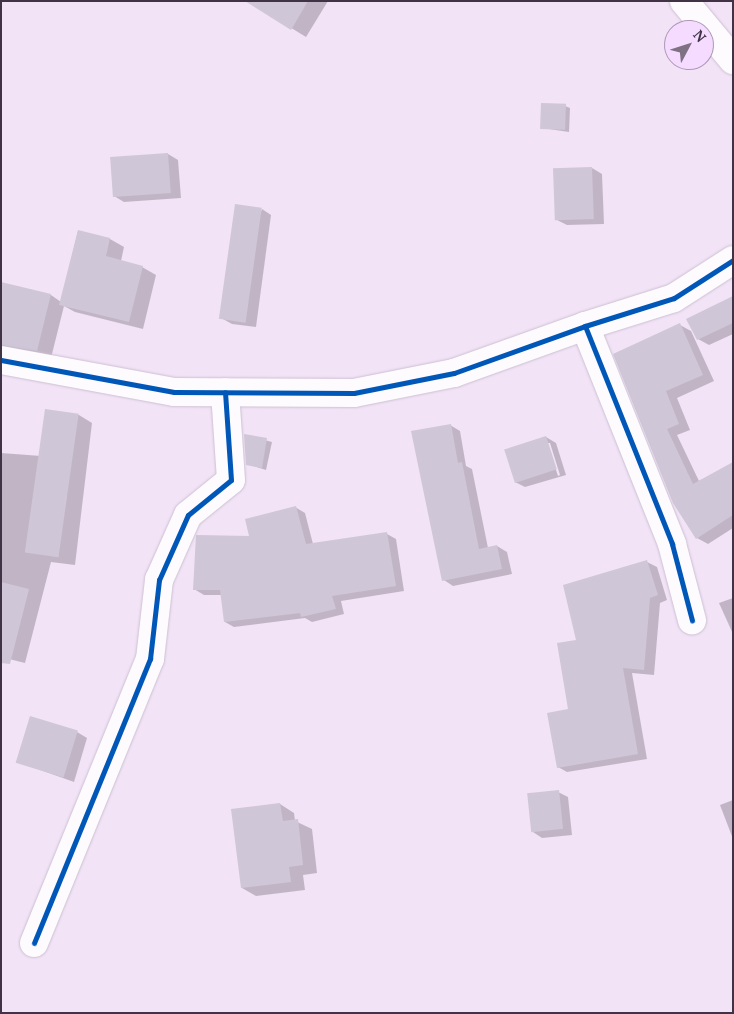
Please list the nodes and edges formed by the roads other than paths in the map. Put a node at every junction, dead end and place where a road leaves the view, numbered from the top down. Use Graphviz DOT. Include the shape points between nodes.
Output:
graph roads {
  1 [pos="684,1"];
  2 [pos="733,60"];
  3 [pos="733,260"];
  4 [pos="585,326"];
  5 [pos="1,360"];
  6 [pos="225,392"];
  7 [pos="692,620"];
  8 [pos="34,943"];
  1 -- 2 [label="street"];
  3 -- 4 [label="street" via="674,298"];
  4 -- 6 [label="street" via="454,374 354,393"];
  4 -- 7 [label="street" via="672,544"];
  5 -- 6 [label="street" via="174,392"];
  6 -- 8 [label="street" via="231,480 188,514 159,580 150,659"];
}
